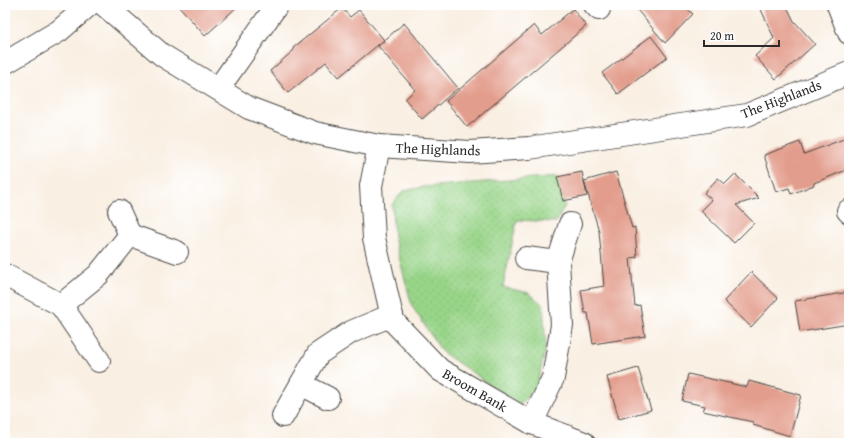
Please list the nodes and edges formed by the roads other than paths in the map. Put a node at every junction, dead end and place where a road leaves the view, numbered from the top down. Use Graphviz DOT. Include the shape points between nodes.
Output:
graph roads {
  1 [pos="89,5"];
  2 [pos="104,5"];
  3 [pos="278,5"];
  4 [pos="838,5"];
  5 [pos="849,34"];
  6 [pos="5,63"];
  7 [pos="849,73"];
  8 [pos="218,89"];
  9 [pos="379,146"];
  10 [pos="119,211"];
  11 [pos="570,224"];
  12 [pos="130,235"];
  13 [pos="177,252"];
  14 [pos="526,258"];
  15 [pos="558,262"];
  16 [pos="5,275"];
  17 [pos="61,305"];
  18 [pos="392,315"];
  19 [pos="99,361"];
  20 [pos="301,384"];
  21 [pos="328,398"];
  22 [pos="283,416"];
  23 [pos="532,423"];
  24 [pos="584,443"];
  1 -- 6 [label="street" via="59,31"];
  2 -- 8 [label="street, The Highlands" via="162,55"];
  3 -- 8 [label="street"];
  4 -- 5 [label="street"];
  7 -- 9 [label="street, The Highlands" via="747,115 529,148 470,152"];
  8 -- 9 [label="street, The Highlands" via="249,108 315,133"];
  9 -- 18 [label="street, Broom Bank" via="371,186 374,238"];
  10 -- 12 [label="street"];
  11 -- 15 [label="street"];
  12 -- 13 [label="street"];
  12 -- 17 [label="street" via="98,275"];
  14 -- 15 [label="street"];
  15 -- 23 [label="street" via="562,325 553,378"];
  16 -- 17 [label="street"];
  17 -- 19 [label="street"];
  18 -- 20 [label="street" via="351,332 318,354"];
  18 -- 23 [label="street, Broom Bank" via="393,320 440,370"];
  20 -- 21 [label="street"];
  20 -- 22 [label="street"];
  23 -- 24 [label="street, Broom Bank"];
}
